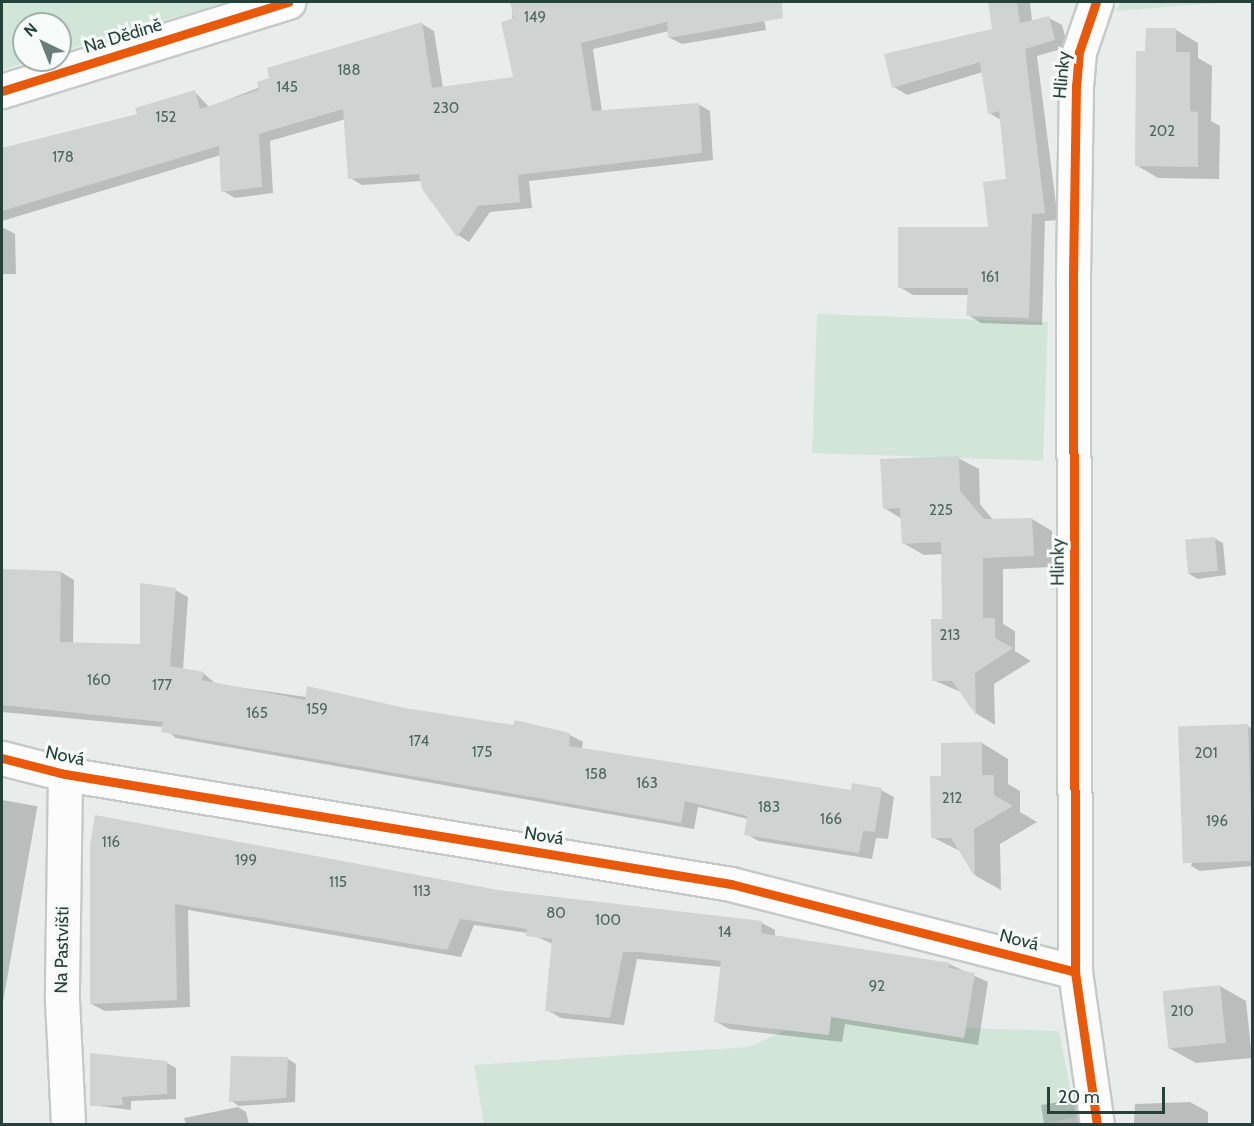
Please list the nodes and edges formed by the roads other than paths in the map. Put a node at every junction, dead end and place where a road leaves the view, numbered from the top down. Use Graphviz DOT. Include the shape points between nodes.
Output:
graph roads {
  1 [pos="288,2"];
  2 [pos="1096,2"];
  3 [pos="2,91"];
  4 [pos="2,758"];
  5 [pos="65,774"];
  6 [pos="1075,972"];
  7 [pos="68,1125"];
  8 [pos="1097,1125"];
  1 -- 3 [label="street, Na Dědině"];
  2 -- 6 [label="street, Hlinky" via="1079,52 1074,154"];
  4 -- 5 [label="street, Nová"];
  5 -- 6 [label="street, Nová" via="731,884"];
  5 -- 7 [label="street, Na Pastvišti" via="62,1000"];
  6 -- 8 [label="street, Hlinky"];
}
